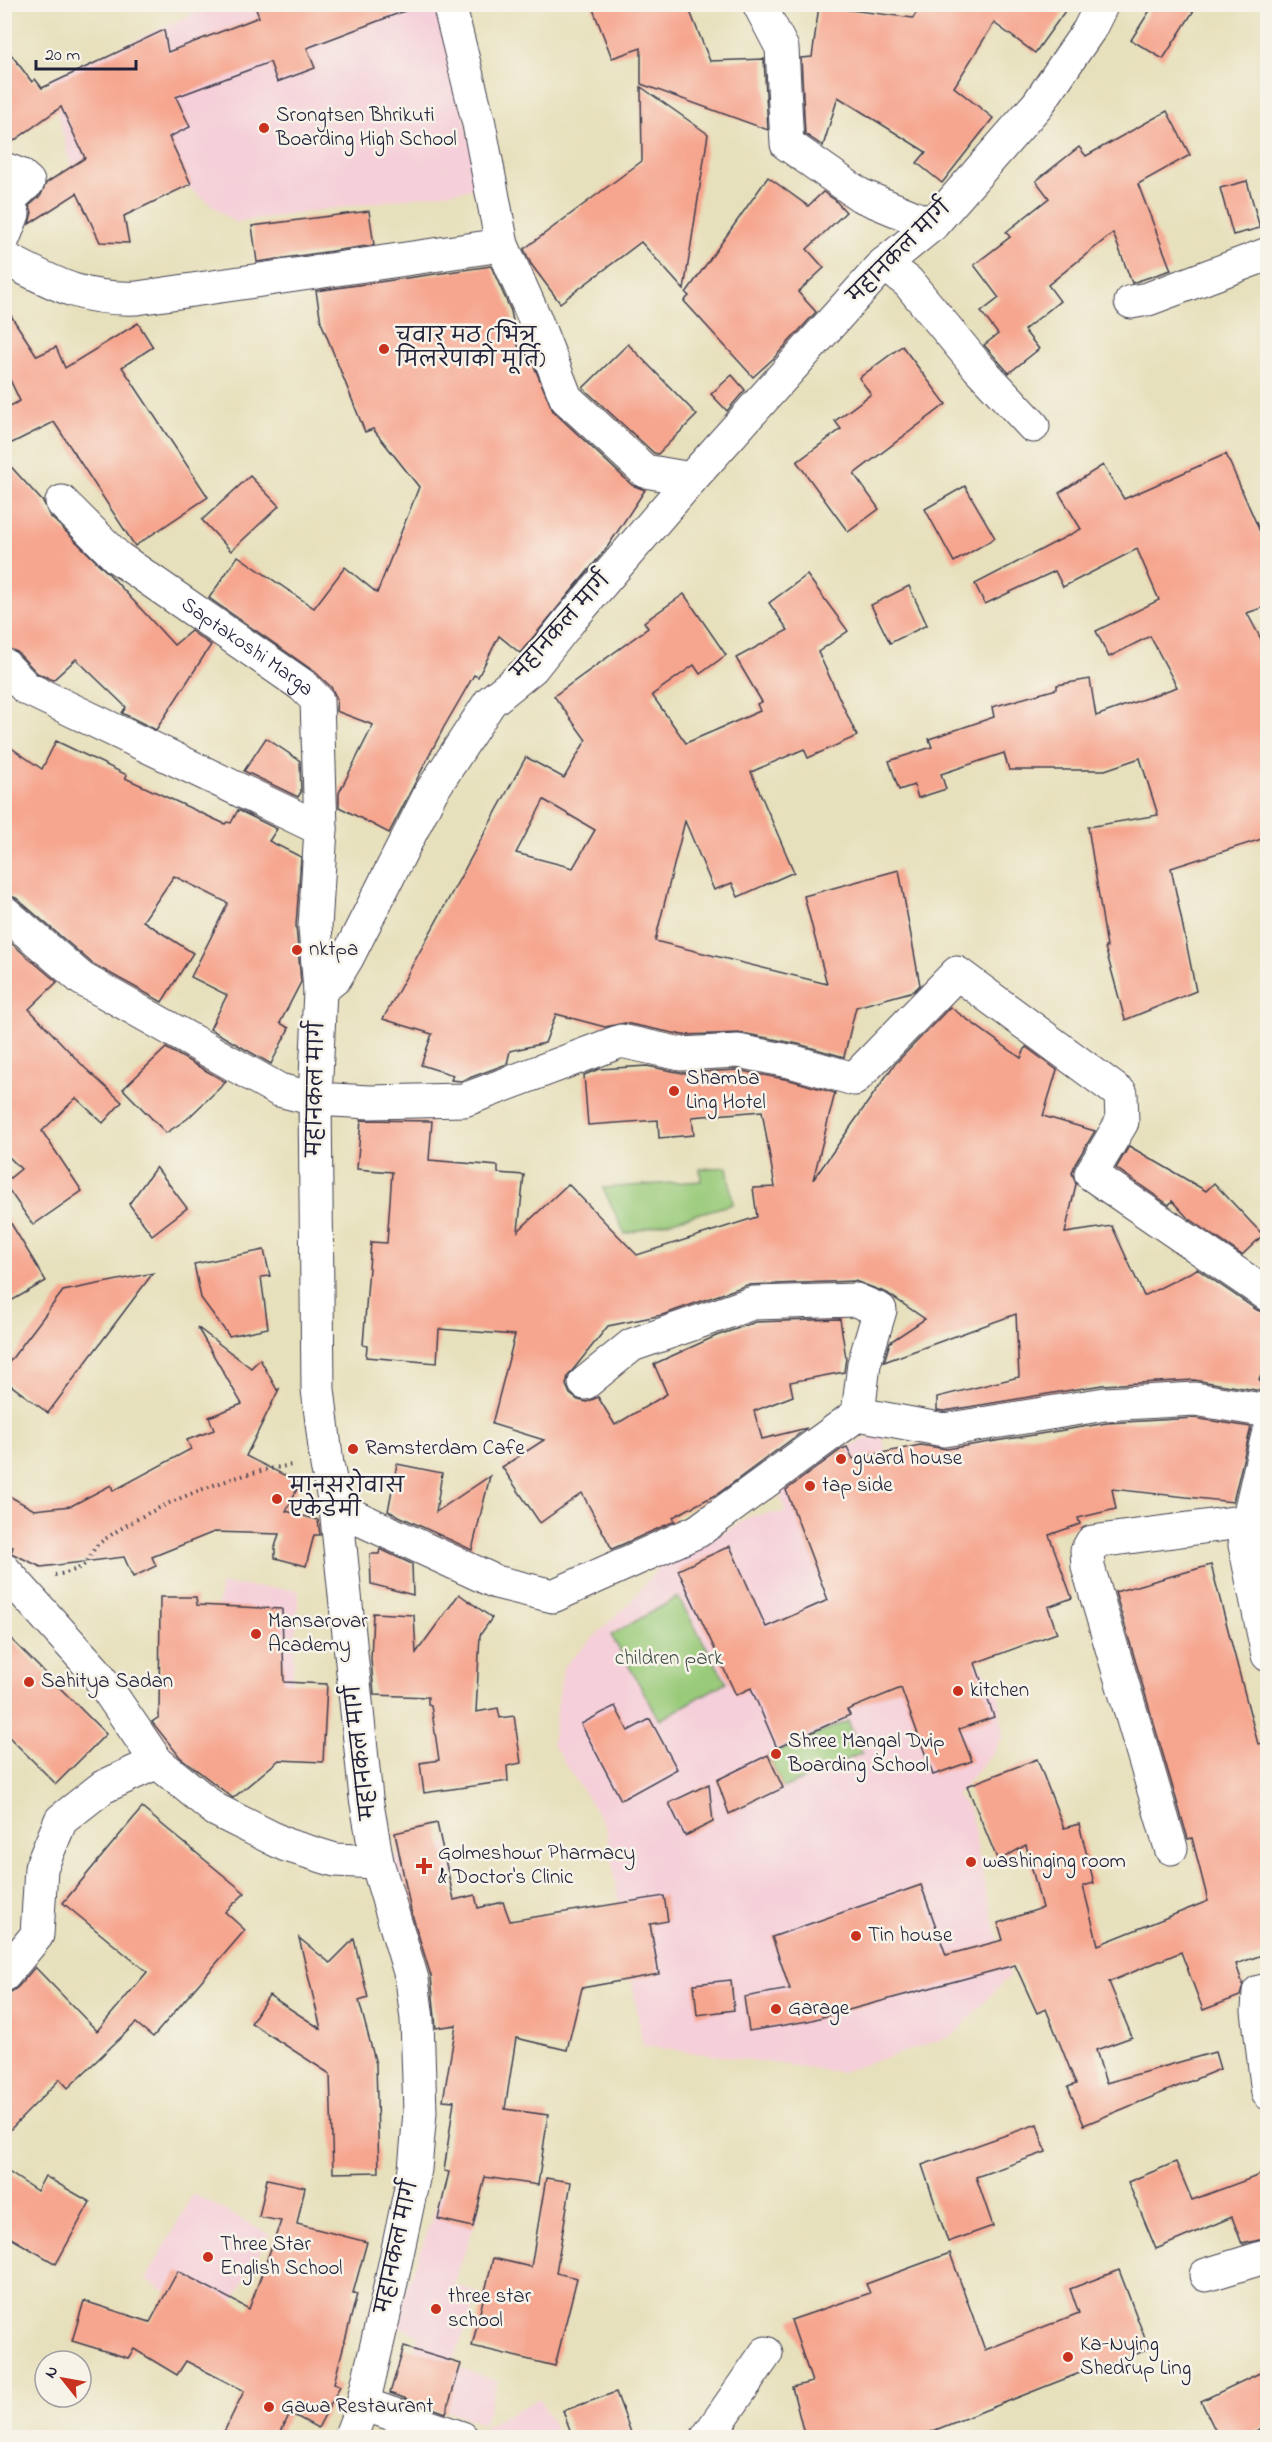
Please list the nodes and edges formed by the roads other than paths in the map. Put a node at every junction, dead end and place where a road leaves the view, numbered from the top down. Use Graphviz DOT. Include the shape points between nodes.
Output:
graph roads {
  1 [pos="450,4"];
  2 [pos="759,4"];
  3 [pos="1102,4"];
  4 [pos="4,169"];
  5 [pos="932,225"];
  6 [pos="502,244"];
  7 [pos="5,252"];
  8 [pos="1268,254"];
  9 [pos="884,264"];
  10 [pos="1131,302"];
  11 [pos="1033,426"];
  12 [pos="691,479"];
  13 [pos="62,502"];
  14 [pos="4,665"];
  15 [pos="321,829"];
  16 [pos="4,912"];
  17 [pos="320,990"];
  18 [pos="315,1099"];
  19 [pos="1268,1295"];
  20 [pos="585,1383"];
  21 [pos="1268,1411"];
  22 [pos="858,1414"];
  23 [pos="1268,1435"];
  24 [pos="336,1509"];
  25 [pos="1248,1521"];
  26 [pos="8,1574"];
  27 [pos="1268,1655"];
  28 [pos="157,1762"];
  29 [pos="1171,1848"];
  30 [pos="377,1862"];
  31 [pos="4,1975"];
  32 [pos="1268,1990"];
  33 [pos="1268,2092"];
  34 [pos="1268,2256"];
  35 [pos="1206,2275"];
  36 [pos="766,2353"];
  37 [pos="363,2404"];
  38 [pos="350,2438"];
  39 [pos="462,2438"];
  40 [pos="706,2438"];
  1 -- 6 [label="street"];
  2 -- 5 [label="street" via="782,48 787,144 860,195"];
  3 -- 5 [label="street, महानकल मार्ग" via="1089,30 1038,104"];
  4 -- 7 [label="street" via="28,182 5,203 13,214"];
  5 -- 9 [label="street, महानकल मार्ग"];
  6 -- 7 [label="street" via="138,298 108,299 59,286"];
  6 -- 12 [label="street" via="566,398 645,471"];
  8 -- 10 [label="street"];
  9 -- 11 [label="street" via="908,282"];
  9 -- 12 [label="street, महानकल मार्ग"];
  12 -- 17 [label="street, महानकल मार्ग" via="532,668 490,702 431,792 347,958 335,978"];
  13 -- 15 [label="street, Saptakoshi Marga" via="117,557 302,685 317,700"];
  14 -- 15 [label="street" via="26,688"];
  15 -- 17 [label="street, Saptakoshi Marga" via="315,927"];
  16 -- 18 [label="street" via="82,979 279,1090"];
  17 -- 18 [label="street, महानकल मार्ग"];
  18 -- 19 [label="street" via="464,1100 621,1041 681,1054 738,1051 854,1079 957,973 1121,1094 1122,1122 1091,1174"];
  18 -- 24 [label="street, महानकल मार्ग" via="318,1389"];
  20 -- 22 [label="street" via="632,1345 753,1303 856,1300 880,1310 864,1364"];
  21 -- 22 [label="street" via="1196,1399 1116,1404 944,1430"];
  22 -- 24 [label="street" via="698,1531 554,1596 496,1582"];
  23 -- 25 [label="street"];
  24 -- 30 [label="street, महानकल मार्ग" via="366,1798"];
  25 -- 27 [label="street" via="1245,1545"];
  25 -- 29 [label="street" via="1092,1542 1087,1551 1088,1567"];
  26 -- 28 [label="street" via="95,1671"];
  28 -- 30 [label="street" via="216,1810 286,1845 335,1860"];
  28 -- 31 [label="street" via="103,1787 61,1820 41,1868 37,1935"];
  30 -- 37 [label="street, महानकल मार्ग" via="412,1979 420,2112 415,2169"];
  32 -- 33 [label="street" via="1259,1992 1258,2011"];
  34 -- 35 [label="street"];
  36 -- 40 [label="street"];
  37 -- 38 [label="street, महानकल मार्ग"];
  37 -- 39 [label="street"];
}
